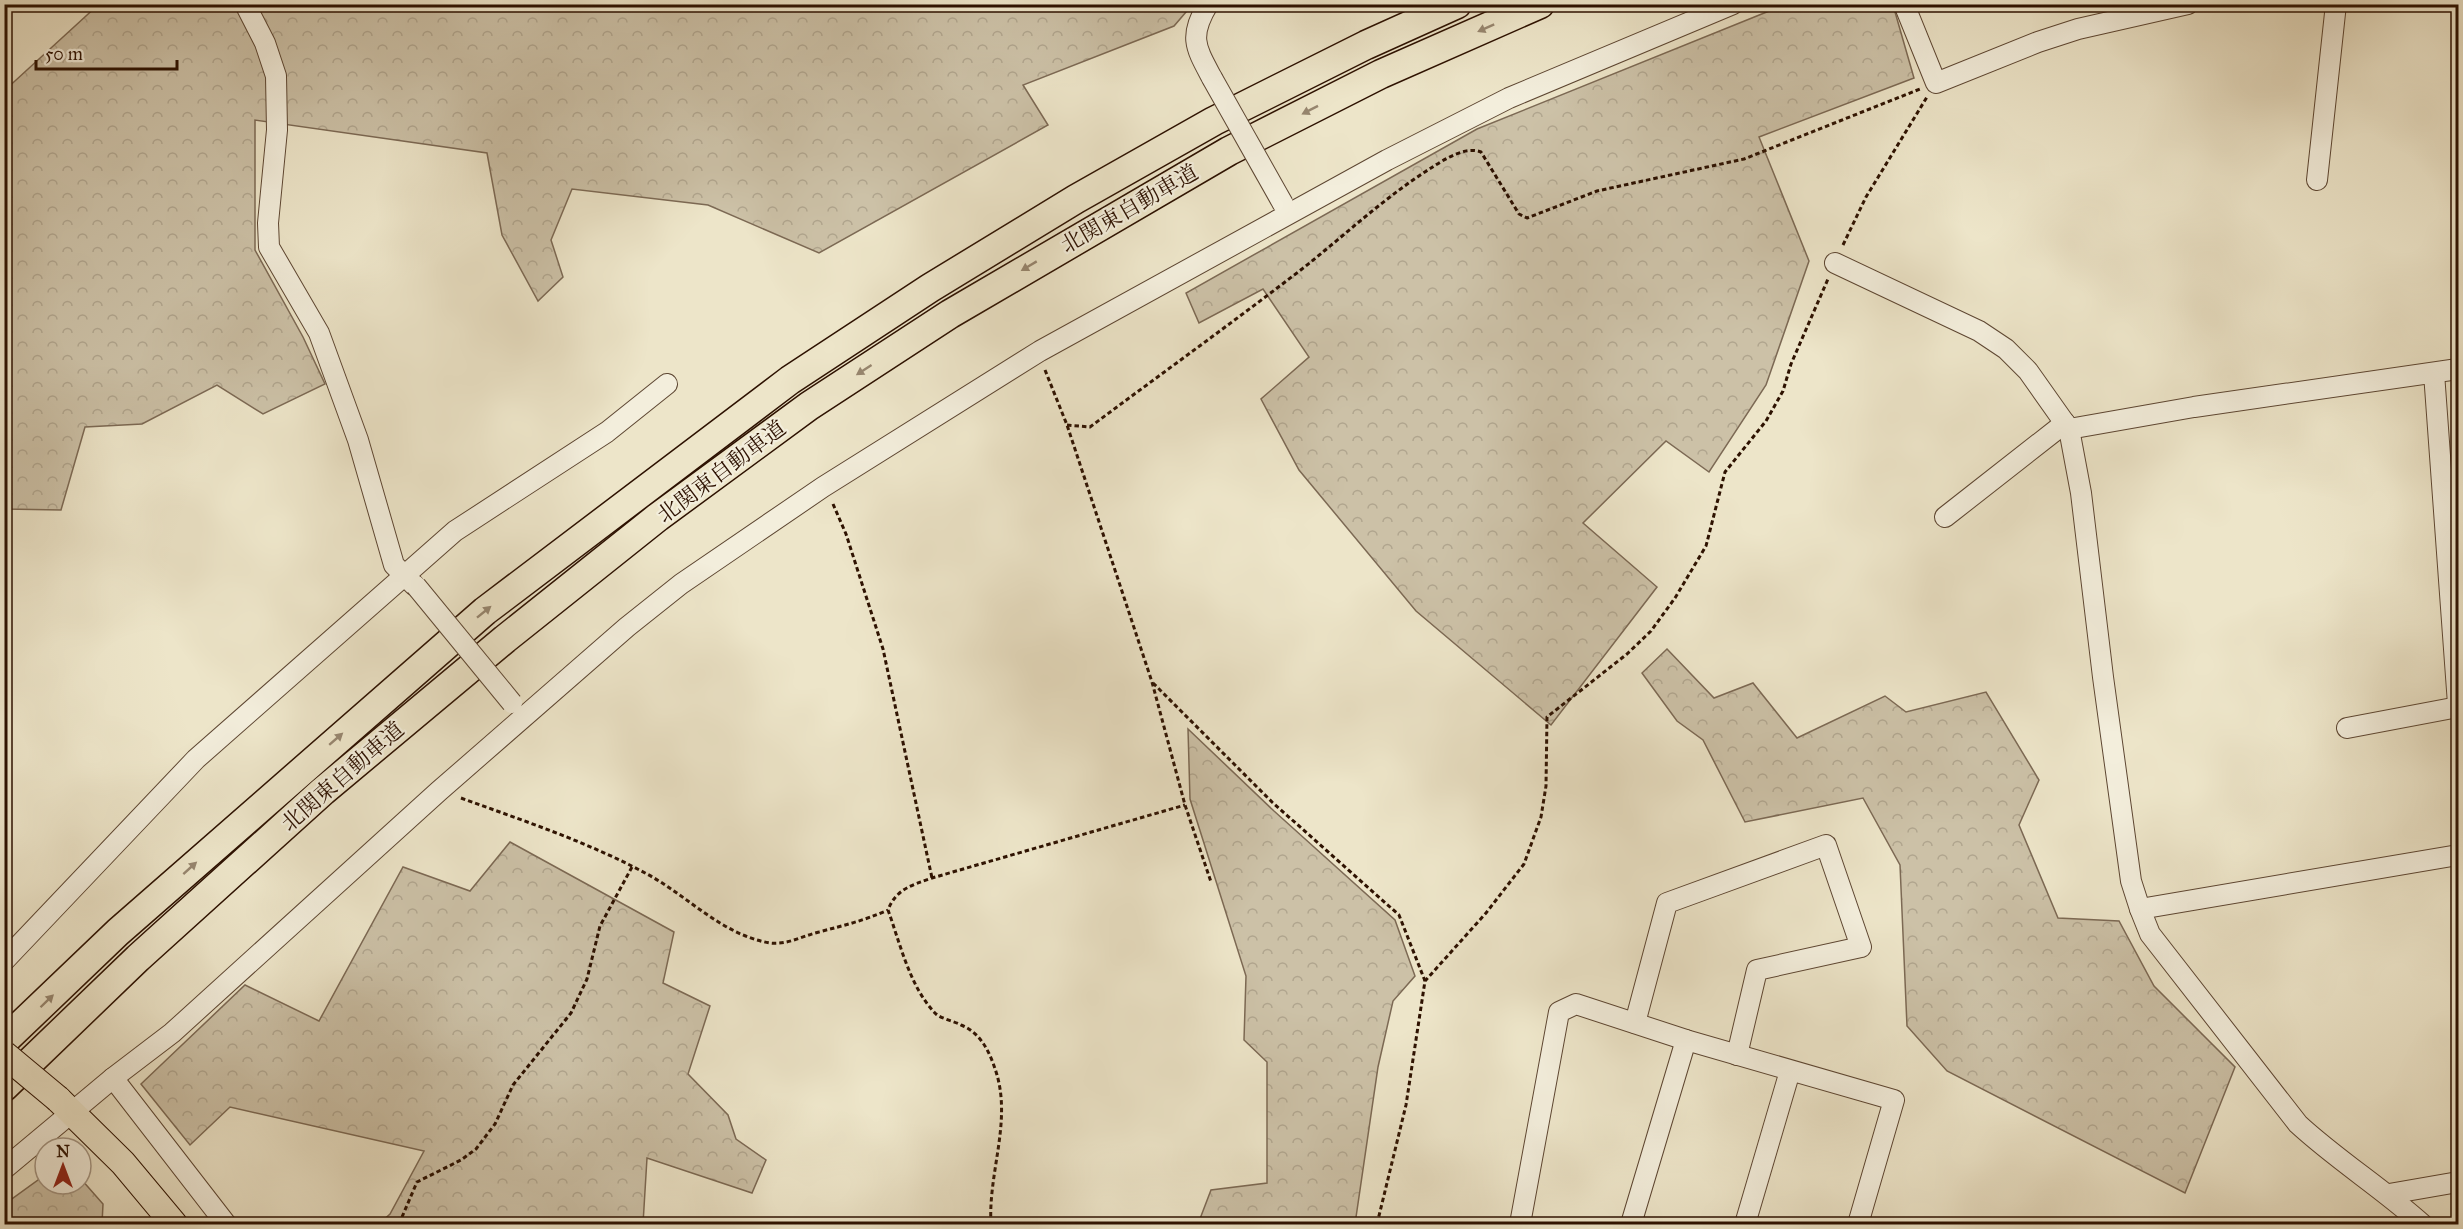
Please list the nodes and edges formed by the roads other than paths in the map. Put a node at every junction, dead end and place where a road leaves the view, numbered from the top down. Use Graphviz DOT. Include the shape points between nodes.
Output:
graph roads {
  1 [pos="245,4"];
  2 [pos="1208,4"];
  3 [pos="1457,4"];
  4 [pos="1540,4"];
  5 [pos="1733,4"];
  6 [pos="1904,4"];
  7 [pos="2188,4"];
  8 [pos="2336,4"];
  9 [pos="2317,180"];
  10 [pos="1286,209"];
  11 [pos="1835,263"];
  12 [pos="2458,369"];
  13 [pos="2434,373"];
  14 [pos="667,384"];
  15 [pos="2067,426"];
  16 [pos="1945,517"];
  17 [pos="410,581"];
  18 [pos="2458,705"];
  19 [pos="518,709"];
  20 [pos="2347,728"];
  21 [pos="2458,855"];
  22 [pos="2140,909"];
  23 [pos="4,961"];
  24 [pos="1635,1023"];
  25 [pos="1686,1040"];
  26 [pos="4,1041"];
  27 [pos="4,1054"];
  28 [pos="1737,1055"];
  29 [pos="1790,1071"];
  30 [pos="113,1078"];
  31 [pos="4,1087"];
  32 [pos="66,1106"];
  33 [pos="4,1169"];
  34 [pos="2458,1182"];
  35 [pos="2389,1194"];
  36 [pos="174,1224"];
  37 [pos="226,1224"];
  38 [pos="1520,1224"];
  39 [pos="1631,1224"];
  40 [pos="1745,1224"];
  41 [pos="1858,1224"];
  42 [pos="2422,1224"];
  1 -- 17 [label="street" via="276,76 270,247 320,333 358,440 394,565"];
  2 -- 10 [label="street, bridge" via="1199,19 1195,46"];
  26 -- 3 [label="highway, 北関東自動車道, one-way" via="118,932 485,610 790,380 939,282 1204,126"];
  4 -- 31 [label="highway, 北関東自動車道, one-way" via="1381,74 1229,151 950,314 809,406 640,531 323,791 138,958"];
  5 -- 10 [label="street" via="1509,98"];
  6 -- 7 [label="street" via="1936,83 2078,29"];
  8 -- 9 [label="street"];
  10 -- 19 [label="street" via="1040,351 823,487 681,584"];
  11 -- 15 [label="street" via="1979,331 2006,349 2028,370"];
  12 -- 13 [label="street"];
  13 -- 15 [label="street"];
  13 -- 18 [label="street"];
  14 -- 17 [label="street" via="607,432 455,531"];
  15 -- 16 [label="street"];
  15 -- 22 [label="street" via="2081,493 2131,881"];
  17 -- 19 [label="street, bridge"];
  17 -- 23 [label="street" via="196,759"];
  18 -- 20 [label="street"];
  19 -- 30 [label="street" via="439,791 172,1033"];
  21 -- 22 [label="street"];
  22 -- 35 [label="street" via="2157,943 2298,1124 2325,1149"];
  24 -- 25 [label="street"];
  24 -- 28 [label="street" via="1667,903 1826,845 1861,946 1757,970"];
  24 -- 38 [label="street" via="1576,1004 1559,1012"];
  25 -- 28 [label="street"];
  25 -- 39 [label="street"];
  27 -- 32 [label="main road, bridge"];
  28 -- 29 [label="street"];
  29 -- 40 [label="street"];
  29 -- 41 [label="street" via="1894,1101"];
  30 -- 32 [label="street"];
  30 -- 37 [label="street"];
  32 -- 33 [label="street"];
  32 -- 36 [label="main road" via="123,1163"];
  34 -- 35 [label="street"];
  35 -- 42 [label="street"];
}
